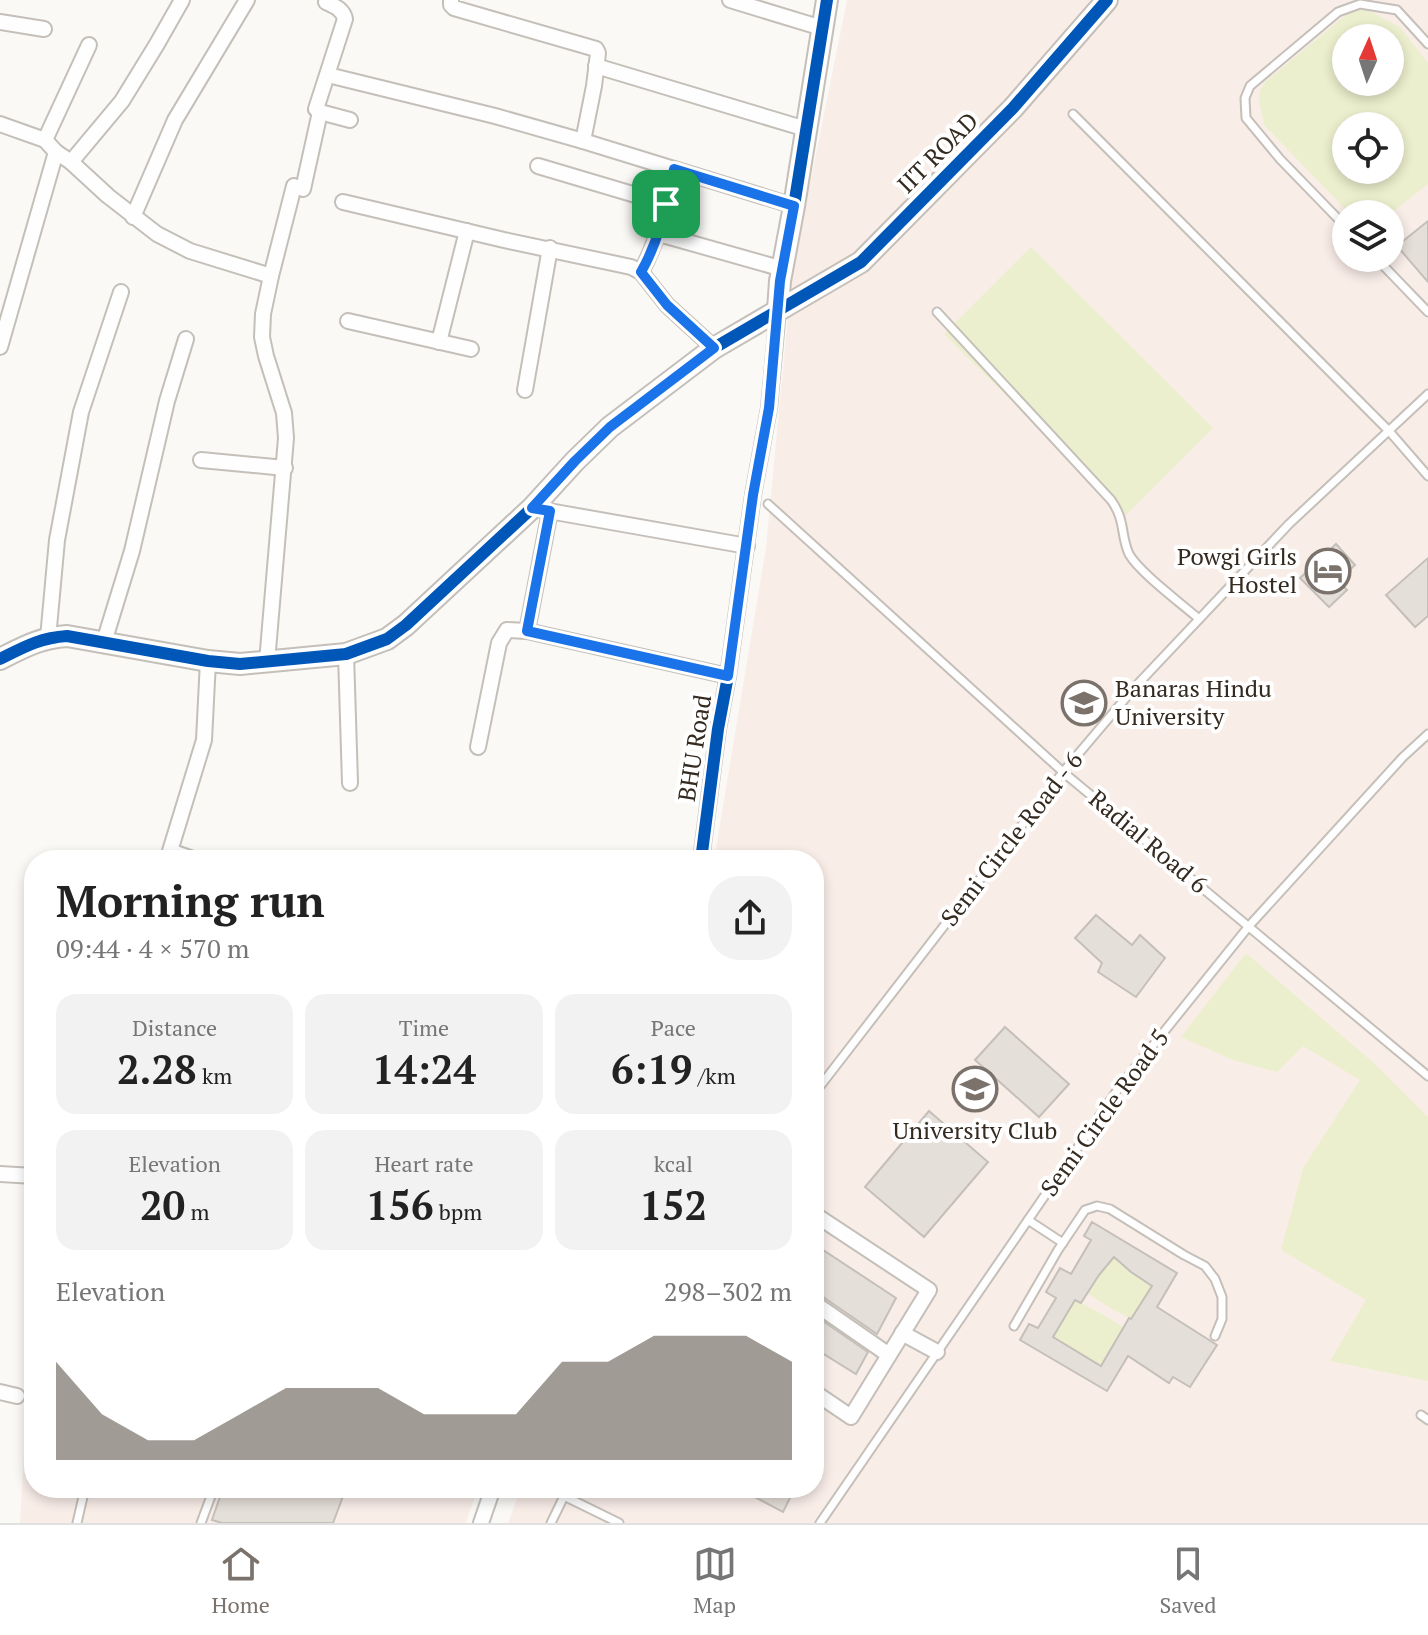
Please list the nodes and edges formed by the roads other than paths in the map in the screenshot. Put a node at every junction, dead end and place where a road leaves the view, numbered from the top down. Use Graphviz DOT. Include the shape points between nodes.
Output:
graph roads {
  1 [pos="182,0"];
  2 [pos="247,0"];
  3 [pos="451,0"];
  4 [pos="730,0"];
  5 [pos="827,0"];
  6 [pos="1107,0"];
  7 [pos="322,1"];
  8 [pos="0,22"];
  9 [pos="822,28"];
  10 [pos="44,29"];
  11 [pos="1428,44"];
  12 [pos="89,45"];
  13 [pos="596,66"];
  14 [pos="328,75"];
  15 [pos="320,112"];
  16 [pos="1073,114"];
  17 [pos="350,120"];
  18 [pos="0,124"];
  19 [pos="806,129"];
  20 [pos="45,140"];
  21 [pos="583,141"];
  22 [pos="56,152"];
  23 [pos="71,162"];
  24 [pos="538,166"];
  25 [pos="674,169"];
  26 [pos="343,202"];
  27 [pos="666,204"];
  28 [pos="794,206"];
  29 [pos="1332,213"];
  30 [pos="133,217"];
  31 [pos="467,231"];
  32 [pos="659,234"];
  33 [pos="550,248"];
  34 [pos="783,269"];
  35 [pos="641,272"];
  36 [pos="1389,272"];
  37 [pos="271,276"];
  38 [pos="121,292"];
  39 [pos="778,310"];
  40 [pos="937,312"];
  41 [pos="1428,312"];
  42 [pos="348,321"];
  43 [pos="186,339"];
  44 [pos="439,342"];
  45 [pos="0,347"];
  46 [pos="714,348"];
  47 [pos="471,349"];
  48 [pos="525,390"];
  49 [pos="1428,394"];
  50 [pos="1389,431"];
  51 [pos="201,460"];
  52 [pos="285,468"];
  53 [pos="1428,476"];
  54 [pos="768,504"];
  55 [pos="541,510"];
  56 [pos="747,546"];
  57 [pos="1199,619"];
  58 [pos="527,631"];
  59 [pos="48,638"];
  60 [pos="104,642"];
  61 [pos="346,654"];
  62 [pos="0,659"];
  63 [pos="208,661"];
  64 [pos="267,662"];
  65 [pos="728,676"];
  66 [pos="1428,734"];
  67 [pos="478,747"];
  68 [pos="1063,772"];
  69 [pos="350,783"];
  70 [pos="170,850"];
  71 [pos="702,850"];
  72 [pos="1249,926"];
  73 [pos="1428,1076"];
  74 [pos="824,1081"];
  75 [pos="0,1174"];
  76 [pos="24,1175"];
  77 [pos="1028,1220"];
  78 [pos="824,1221"];
  79 [pos="1063,1243"];
  80 [pos="824,1310"];
  81 [pos="1014,1326"];
  82 [pos="902,1333"];
  83 [pos="1215,1336"];
  84 [pos="937,1352"];
  85 [pos="889,1355"];
  86 [pos="0,1392"];
  87 [pos="17,1396"];
  88 [pos="824,1399"];
  89 [pos="83,1498"];
  90 [pos="210,1498"];
  91 [pos="490,1498"];
  92 [pos="563,1498"];
  93 [pos="568,1498"];
  94 [pos="77,1523"];
  95 [pos="201,1523"];
  96 [pos="481,1523"];
  97 [pos="551,1523"];
  98 [pos="619,1523"];
  99 [pos="820,1523"];
  1 -- 23 [label="street" via="122,101"];
  2 -- 30 [label="street" via="175,120"];
  3 -- 13 [label="street" via="454,8 591,46 598,53"];
  4 -- 9 [label="street"];
  5 -- 9 [label="street"];
  6 -- 39 [label="street, IIT ROAD" via="1013,108 861,262"];
  7 -- 14 [label="street" via="339,8 345,19"];
  8 -- 10 [label="street"];
  9 -- 19 [label="street"];
  11 -- 29 [label="lane" via="1397,10 1360,4 1338,12 1250,86 1246,118"];
  12 -- 20 [label="street"];
  13 -- 19 [label="street"];
  13 -- 21 [label="street"];
  14 -- 15 [label="street" via="317,104"];
  14 -- 21 [label="street"];
  15 -- 17 [label="street"];
  15 -- 37 [label="street"];
  16 -- 50 [label="lane"];
  18 -- 20 [label="street"];
  19 -- 28 [label="street"];
  20 -- 22 [label="street"];
  21 -- 25 [label="street"];
  22 -- 23 [label="street"];
  22 -- 45 [label="street"];
  23 -- 30 [label="street"];
  24 -- 27 [label="street"];
  25 -- 27 [label="street"];
  25 -- 28 [label="street"];
  26 -- 31 [label="street"];
  27 -- 32 [label="street"];
  28 -- 34 [label="street"];
  30 -- 37 [label="street" via="190,251"];
  31 -- 33 [label="street"];
  31 -- 44 [label="street"];
  32 -- 34 [label="street"];
  32 -- 35 [label="street"];
  33 -- 35 [label="street"];
  33 -- 48 [label="street"];
  34 -- 39 [label="street"];
  35 -- 46 [label="street" via="667,305"];
  36 -- 41 [label="lane"];
  37 -- 52 [label="street" via="262,337 284,413"];
  38 -- 59 [label="street" via="81,412 57,540"];
  39 -- 46 [label="street, IIT ROAD"];
  39 -- 56 [label="street, BHU Road"];
  40 -- 57 [label="lane" via="1111,500 1139,567"];
  42 -- 44 [label="street"];
  43 -- 60 [label="street"];
  44 -- 47 [label="street"];
  46 -- 55 [label="street, IIT ROAD" via="610,427 575,461"];
  49 -- 50 [label="lane, Semi Circle Road - 6"];
  50 -- 53 [label="lane"];
  50 -- 57 [label="lane, Semi Circle Road - 6" via="1289,524"];
  51 -- 52 [label="street"];
  52 -- 64 [label="street"];
  54 -- 68 [label="lane, Radial Road 6"];
  55 -- 56 [label="street"];
  55 -- 58 [label="street"];
  55 -- 61 [label="street, IIT ROAD" via="406,625 387,639"];
  56 -- 65 [label="street, BHU Road"];
  57 -- 68 [label="lane, Semi Circle Road - 6"];
  58 -- 65 [label="street"];
  58 -- 67 [label="street" via="507,630 499,643"];
  59 -- 60 [label="street, IIT ROAD"];
  59 -- 62 [label="street"];
  60 -- 63 [label="street, IIT ROAD"];
  61 -- 64 [label="street, IIT ROAD"];
  61 -- 69 [label="street"];
  63 -- 64 [label="street, IIT ROAD"];
  63 -- 70 [label="street" via="204,740"];
  65 -- 71 [label="street, BHU Road"];
  66 -- 72 [label="lane, Semi Circle Road 5"];
  68 -- 72 [label="lane, Radial Road 6"];
  68 -- 74 [label="lane, Semi Circle Road - 6"];
  72 -- 73 [label="lane, Radial Road 6"];
  72 -- 77 [label="lane, Semi Circle Road 5" via="1118,1089"];
  75 -- 76 [label="street"];
  77 -- 79 [label="lane"];
  77 -- 84 [label="lane, Semi Circle Road 5"];
  78 -- 82 [label="street" via="929,1290"];
  79 -- 81 [label="lane"];
  79 -- 83 [label="lane" via="1085,1210 1097,1206 1205,1266 1222,1297"];
  80 -- 85 [label="street"];
  82 -- 84 [label="street"];
  82 -- 85 [label="street"];
  84 -- 99 [label="lane, Semi Circle Road 5"];
  85 -- 88 [label="street" via="851,1417"];
  86 -- 87 [label="street"];
  89 -- 94 [label="lane"];
  90 -- 95 [label="lane"];
  91 -- 96 [label="street"];
  92 -- 97 [label="lane"];
  93 -- 98 [label="lane"];
}
